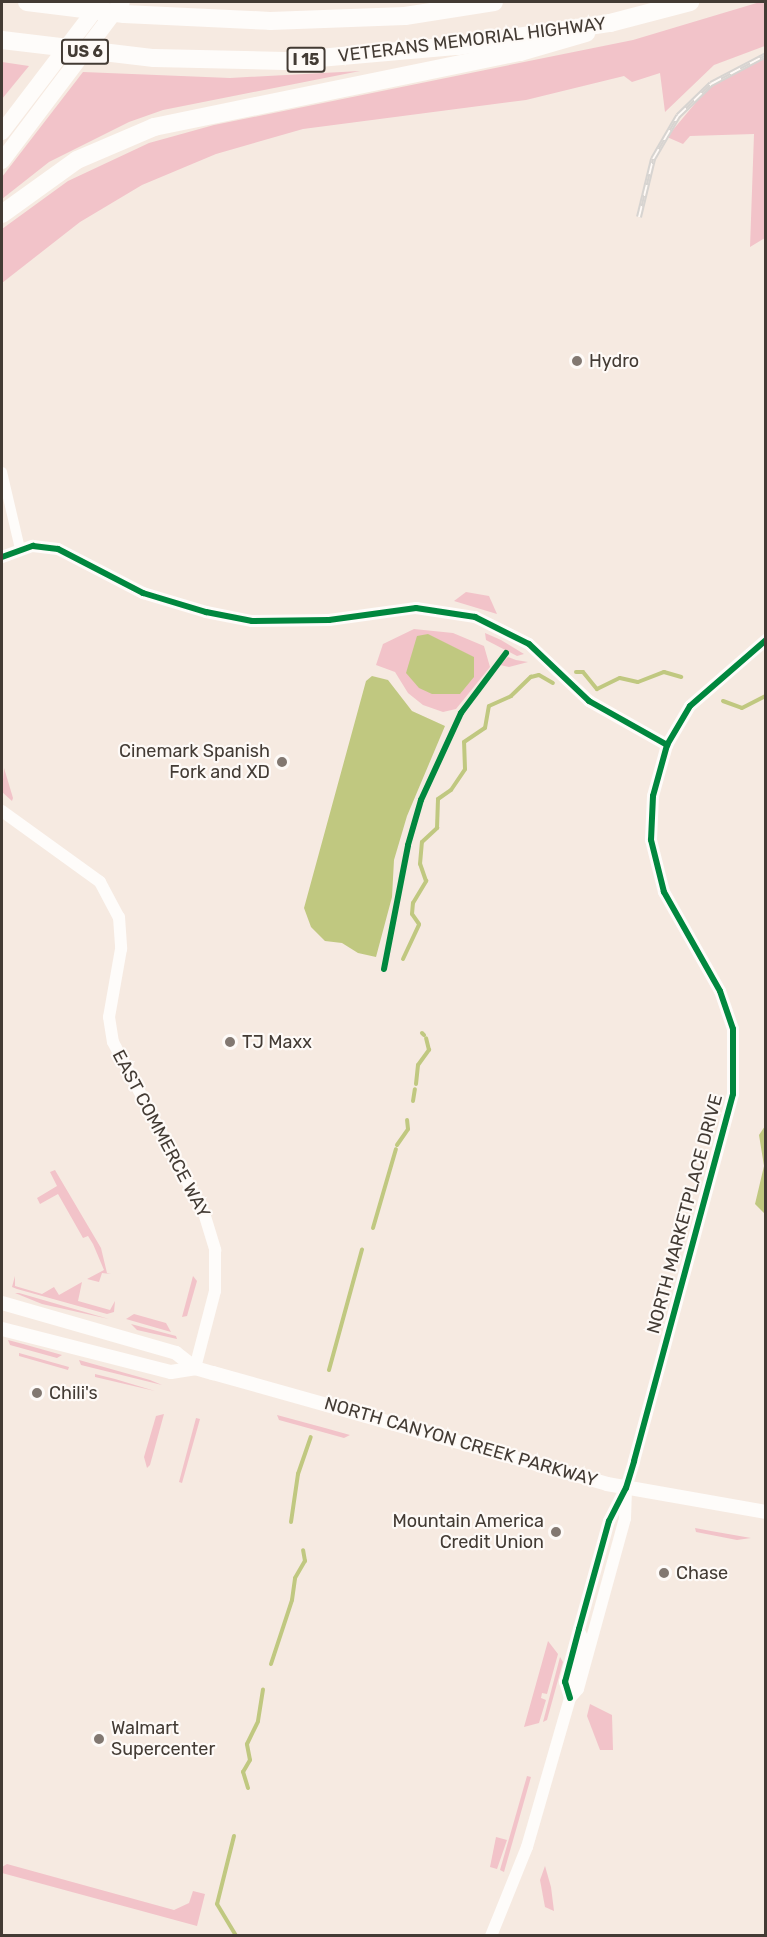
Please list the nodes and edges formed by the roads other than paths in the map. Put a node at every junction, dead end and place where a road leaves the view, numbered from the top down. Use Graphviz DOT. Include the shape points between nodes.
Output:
graph roads {
  1 [pos="27,2"];
  2 [pos="101,2"];
  3 [pos="122,2"];
  4 [pos="494,2"];
  5 [pos="690,2"];
  6 [pos="610,23"];
  7 [pos="2,40"];
  8 [pos="2,132"];
  9 [pos="2,161"];
  10 [pos="2,214"];
  11 [pos="2,472"];
  12 [pos="20,549"];
  13 [pos="2,557"];
  14 [pos="765,640"];
  15 [pos="667,745"];
  16 [pos="2,811"];
  17 [pos="2,1303"];
  18 [pos="2,1329"];
  19 [pos="195,1368"];
  20 [pos="626,1488"];
  21 [pos="765,1512"];
  22 [pos="570,1698"];
  23 [pos="491,1935"];
  1 -- 4 [label="highway, VETERANS MEMORIAL HIGHWAY / I 15" via="124,14 270,21 405,16"];
  2 -- 8 [label="highway"];
  3 -- 9 [label="highway, US 6"];
  5 -- 6 [label="highway, VETERANS MEMORIAL HIGHWAY / I 15"];
  6 -- 7 [label="highway, VETERANS MEMORIAL HIGHWAY / I 15" via="414,51 285,61 154,58"];
  6 -- 10 [label="highway" via="572,39 520,52 154,127 77,160"];
  11 -- 12 [label="street"];
  12 -- 13 [label="street"];
  12 -- 15 [label="street" via="33,546 68,552 142,593 252,621 329,620 416,608 475,617 529,645 589,701"];
  14 -- 15 [label="street, NORTH MARKETPLACE DRIVE" via="700,693"];
  15 -- 20 [label="street, NORTH MARKETPLACE DRIVE" via="653,796 651,840 655,864 672,908 726,1007 735,1067 728,1120"];
  16 -- 19 [label="street, EAST COMMERCE WAY" via="100,882 119,917 121,949 109,1017 113,1042 204,1213 215,1250 215,1291"];
  17 -- 19 [label="main road, NORTH CANYON CREEK PARKWAY" via="176,1353"];
  18 -- 19 [label="main road, NORTH CANYON CREEK PARKWAY" via="171,1372"];
  19 -- 20 [label="main road, NORTH CANYON CREEK PARKWAY"];
  20 -- 21 [label="main road, NORTH CANYON CREEK PARKWAY"];
  20 -- 22 [label="street, NORTH MARKETPLACE DRIVE" via="625,1518 596,1627 578,1689"];
  20 -- 22 [label="street, NORTH MARKETPLACE DRIVE" via="609,1521 579,1629 565,1682"];
  22 -- 23 [label="street, NORTH MARKETPLACE DRIVE" via="527,1847"];
}
